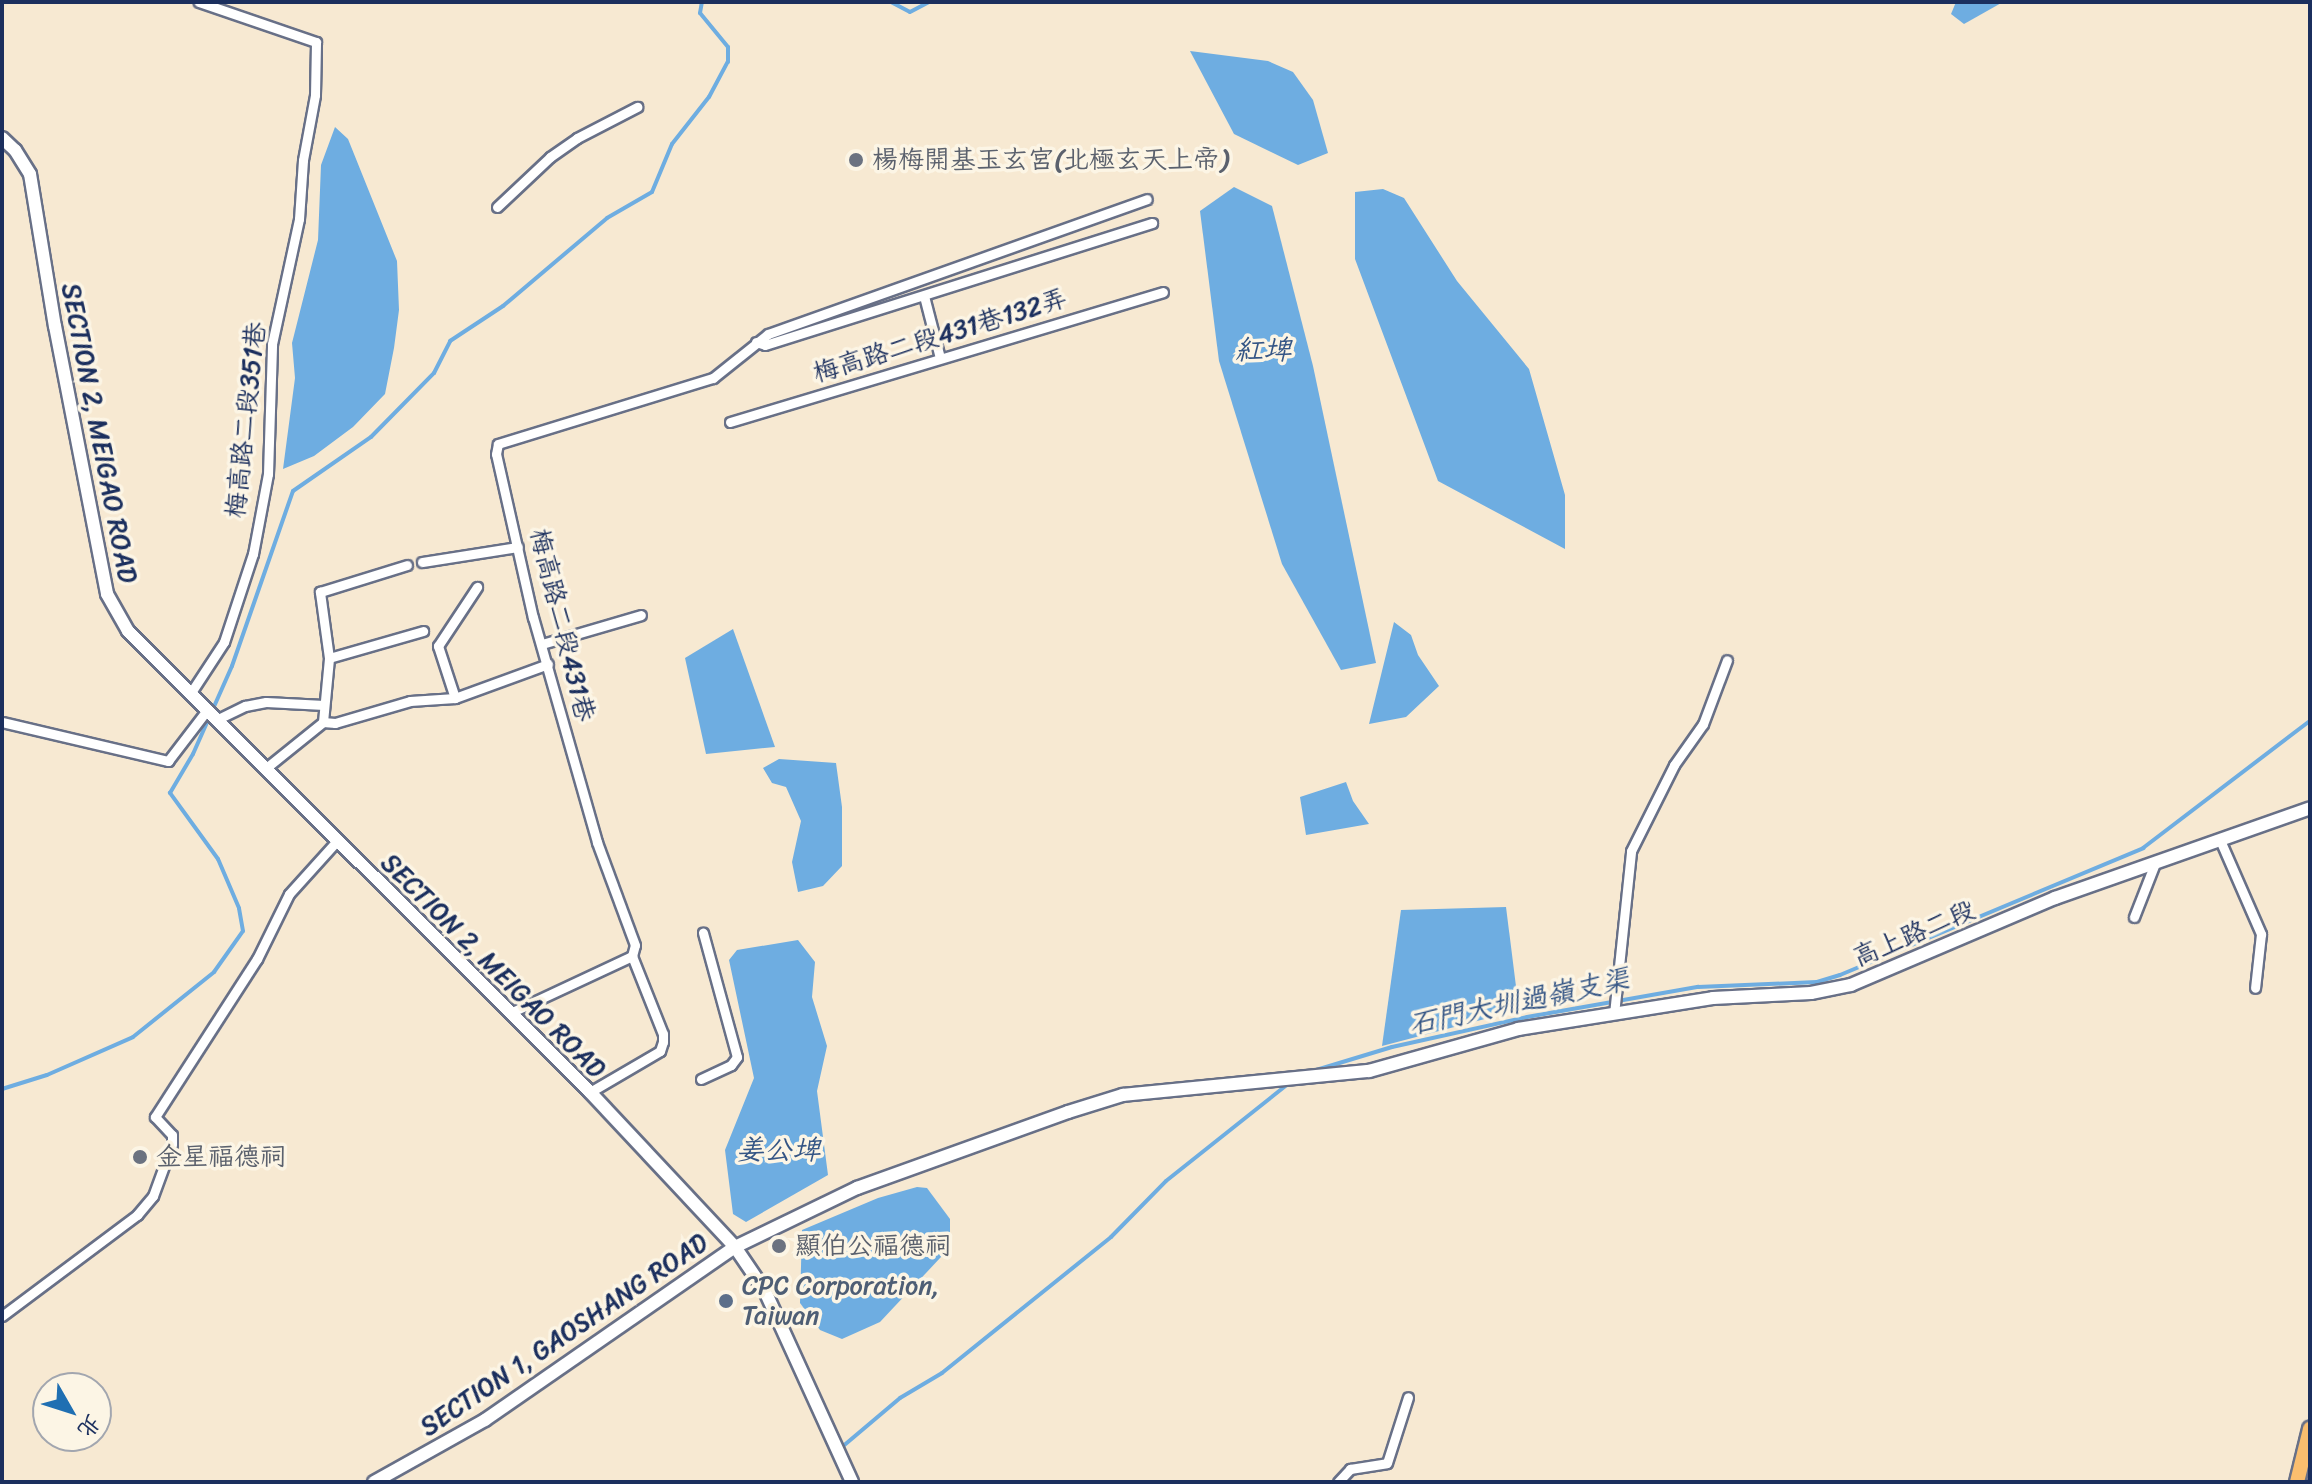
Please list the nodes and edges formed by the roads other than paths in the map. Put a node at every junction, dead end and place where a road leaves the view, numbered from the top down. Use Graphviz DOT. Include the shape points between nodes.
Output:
graph roads {
  1 [pos="199,2"];
  2 [pos="637,107"];
  3 [pos="2,138"];
  4 [pos="1147,199"];
  5 [pos="497,207"];
  6 [pos="1152,223"];
  7 [pos="1163,292"];
  8 [pos="924,296"];
  9 [pos="756,342"];
  10 [pos="940,358"];
  11 [pos="730,422"];
  12 [pos="518,547"];
  13 [pos="422,562"];
  14 [pos="407,565"];
  15 [pos="477,587"];
  16 [pos="641,615"];
  17 [pos="423,631"];
  18 [pos="542,644"];
  19 [pos="329,658"];
  20 [pos="1727,660"];
  21 [pos="548,664"];
  22 [pos="190,694"];
  23 [pos="455,698"];
  24 [pos="324,705"];
  25 [pos="207,710"];
  26 [pos="218,719"];
  27 [pos="2,722"];
  28 [pos="323,722"];
  29 [pos="266,768"];
  30 [pos="2310,808"];
  31 [pos="2220,840"];
  32 [pos="336,842"];
  33 [pos="2155,863"];
  34 [pos="2134,917"];
  35 [pos="703,933"];
  36 [pos="632,956"];
  37 [pos="2255,988"];
  38 [pos="1614,1011"];
  39 [pos="510,1013"];
  40 [pos="701,1079"];
  41 [pos="1288,1080"];
  42 [pos="590,1092"];
  43 [pos="735,1247"];
  44 [pos="2,1316"];
  45 [pos="1408,1397"];
  46 [pos="2310,1429"];
  47 [pos="374,1482"];
  48 [pos="852,1482"];
  49 [pos="1338,1482"];
  50 [pos="2297,1482"];
  1 -- 22 [label="street, 梅高路二段351巷" via="316,42 315,95 299,219 272,344 268,474 253,554 224,642"];
  2 -- 5 [label="street" via="550,157"];
  3 -- 22 [label="street, SECTION 2, MEIGAO ROAD" via="30,174 107,594 128,631"];
  4 -- 9 [label="street, 梅高路二段431巷"];
  6 -- 8 [label="street"];
  7 -- 10 [label="street, 梅高路二段431巷132弄"];
  8 -- 9 [label="street" via="765,345"];
  8 -- 10 [label="street"];
  9 -- 12 [label="street, 梅高路二段431巷" via="713,378 501,440 496,454"];
  10 -- 11 [label="street, 梅高路二段431巷132弄"];
  12 -- 13 [label="street"];
  12 -- 18 [label="street, 梅高路二段431巷"];
  14 -- 19 [label="street" via="320,592"];
  15 -- 23 [label="street" via="438,646"];
  16 -- 18 [label="street"];
  17 -- 19 [label="street"];
  18 -- 21 [label="street, 梅高路二段431巷"];
  19 -- 24 [label="street"];
  20 -- 38 [label="street" via="1703,724 1674,765 1631,851"];
  21 -- 23 [label="street"];
  21 -- 36 [label="street, 梅高路二段431巷" via="597,842 635,945"];
  22 -- 25 [label="street, SECTION 2, MEIGAO ROAD"];
  23 -- 28 [label="street" via="410,701"];
  24 -- 26 [label="street" via="266,702"];
  24 -- 28 [label="street"];
  25 -- 26 [label="street, SECTION 2, MEIGAO ROAD"];
  25 -- 27 [label="street" via="168,761"];
  26 -- 29 [label="street, SECTION 2, MEIGAO ROAD"];
  28 -- 29 [label="street"];
  29 -- 32 [label="street, SECTION 2, MEIGAO ROAD"];
  30 -- 31 [label="street, 高上路二段"];
  31 -- 33 [label="street, 高上路二段"];
  31 -- 37 [label="street" via="2261,934"];
  32 -- 39 [label="street, SECTION 2, MEIGAO ROAD"];
  32 -- 44 [label="street" via="289,894 257,959 155,1117 172,1135 153,1196 137,1215"];
  33 -- 34 [label="street"];
  33 -- 38 [label="street, 高上路二段" via="2055,898 1851,985"];
  35 -- 40 [label="street" via="737,1057"];
  36 -- 39 [label="street"];
  36 -- 42 [label="street, 梅高路二段431巷" via="663,1042 660,1051"];
  38 -- 41 [label="street, 高上路二段" via="1518,1029 1369,1071"];
  39 -- 42 [label="street, SECTION 2, MEIGAO ROAD"];
  41 -- 43 [label="street, SECTION 1, GAOSHANG ROAD" via="1123,1095 857,1188"];
  42 -- 43 [label="street, SECTION 2, MEIGAO ROAD"];
  43 -- 47 [label="street, SECTION 1, GAOSHANG ROAD" via="485,1420"];
  43 -- 48 [label="street, SECTION 2, MEIGAO ROAD" via="765,1291"];
  45 -- 49 [label="street" via="1387,1463 1350,1469"];
  46 -- 50 [label="main road"];
}
